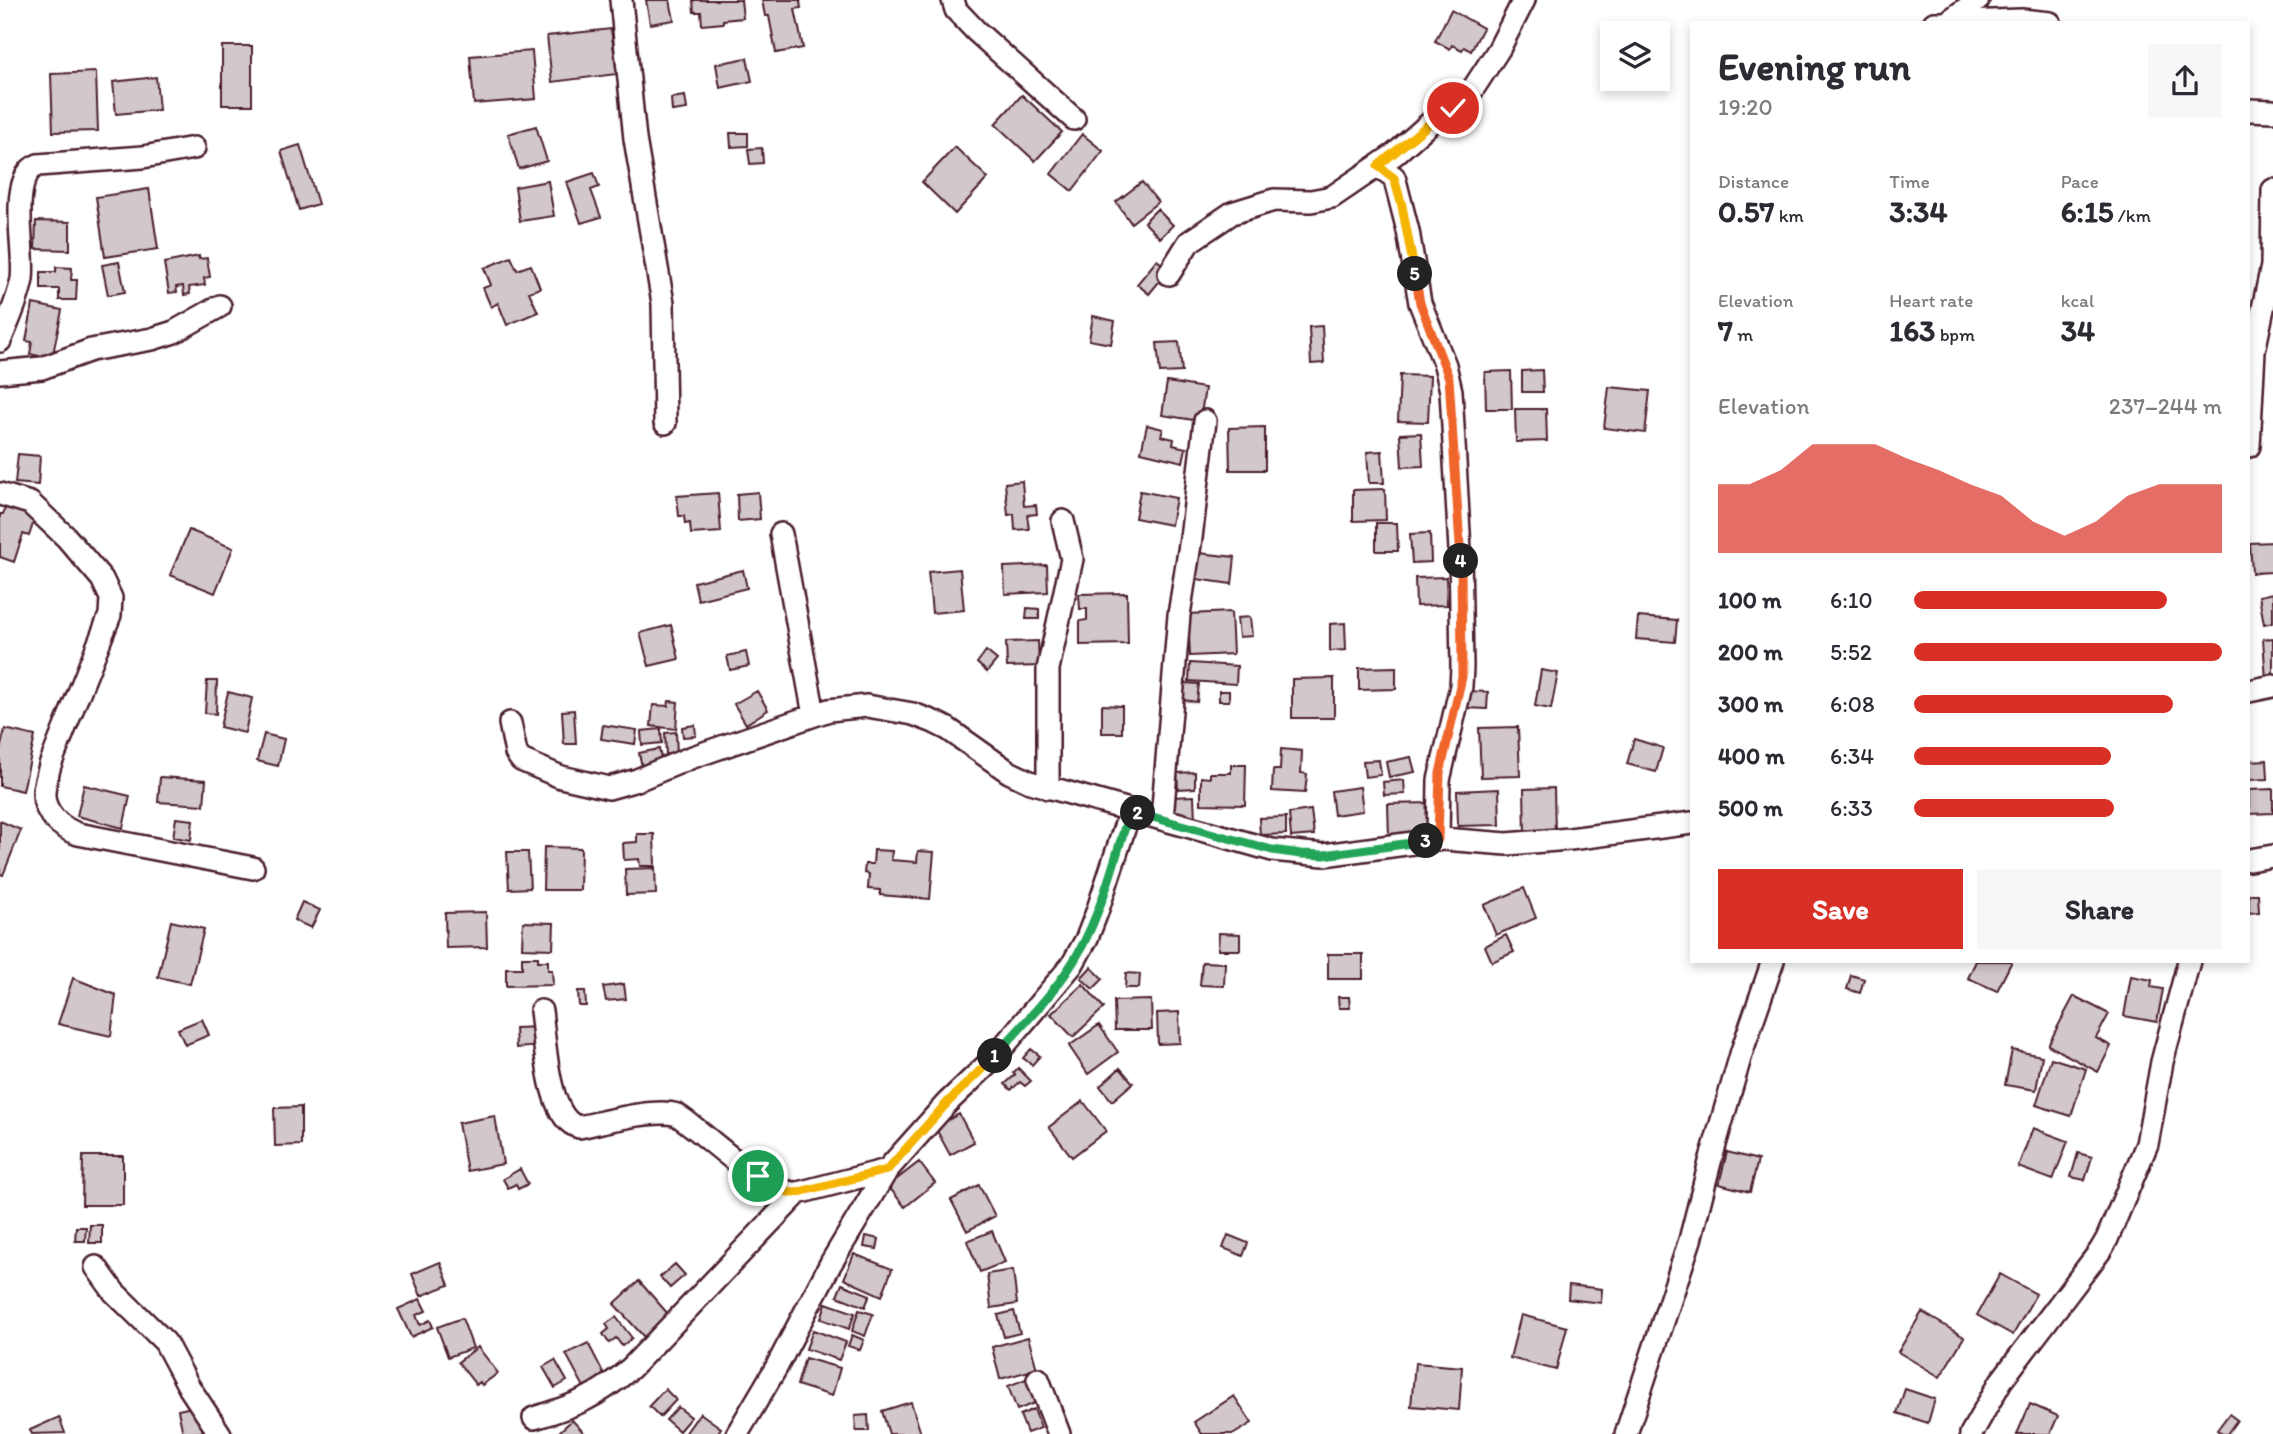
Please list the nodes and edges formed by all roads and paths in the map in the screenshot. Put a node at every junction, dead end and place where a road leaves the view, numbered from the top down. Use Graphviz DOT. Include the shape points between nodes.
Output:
graph roads {
  1 [pos="621,0"];
  2 [pos="953,0"];
  3 [pos="1524,0"];
  4 [pos="1978,0"];
  5 [pos="1944,21"];
  6 [pos="1982,21"];
  7 [pos="2031,21"];
  8 [pos="2250,110"];
  9 [pos="2273,111"];
  10 [pos="1074,119"];
  11 [pos="194,148"];
  12 [pos="1378,166"];
  13 [pos="2273,190"];
  14 [pos="1169,274"];
  15 [pos="220,306"];
  16 [pos="0,341"];
  17 [pos="0,372"];
  18 [pos="1205,421"];
  19 [pos="665,423"];
  20 [pos="2250,427"];
  21 [pos="0,494"];
  22 [pos="1063,520"];
  23 [pos="781,534"];
  24 [pos="2273,686"];
  25 [pos="2250,691"];
  26 [pos="814,715"];
  27 [pos="510,723"];
  28 [pos="1048,788"];
  29 [pos="1130,811"];
  30 [pos="1162,819"];
  31 [pos="1690,823"];
  32 [pos="1438,839"];
  33 [pos="2273,856"];
  34 [pos="2250,859"];
  35 [pos="253,868"];
  36 [pos="1772,963"];
  37 [pos="2188,963"];
  38 [pos="541,1011"];
  39 [pos="887,1170"];
  40 [pos="798,1193"];
  41 [pos="96,1267"];
  42 [pos="1038,1379"];
  43 [pos="534,1418"];
  44 [pos="220,1434"];
  45 [pos="737,1434"];
  46 [pos="1059,1434"];
  47 [pos="1626,1434"];
  48 [pos="1971,1434"];
  1 -- 19 [label="street" via="635,139 663,303"];
  2 -- 10 [label="street" via="956,10 976,31"];
  3 -- 12 [label="street" via="1471,92"];
  4 -- 5 [label="street"];
  6 -- 7 [label="street"];
  8 -- 9 [label="street"];
  11 -- 16 [label="street" via="30,169 23,181 22,278"];
  12 -- 14 [label="street" via="1328,199 1274,200 1233,213 1189,242"];
  12 -- 32 [label="street" via="1394,177 1420,303 1451,391 1462,667 1440,773"];
  13 -- 20 [label="street" via="2272,266 2254,351"];
  15 -- 17 [label="street" via="152,339 90,349 42,368"];
  18 -- 30 [label="street" via="1179,615"];
  21 -- 35 [label="street" via="30,503 47,517 102,579 111,597 110,615 47,775 43,794 57,822 78,834"];
  22 -- 28 [label="street" via="1072,559 1048,669"];
  23 -- 26 [label="street"];
  24 -- 25 [label="street"];
  26 -- 27 [label="street" via="609,788 561,777 521,760"];
  26 -- 28 [label="street" via="867,706 913,714 948,729 1009,772"];
  28 -- 29 [label="street"];
  29 -- 30 [label="street"];
  29 -- 39 [label="street" via="1097,912 1072,965 992,1060"];
  30 -- 32 [label="street" via="1301,854"];
  31 -- 32 [label="street" via="1517,843"];
  33 -- 34 [label="street"];
  36 -- 47 [label="street" via="1742,1051 1690,1240"];
  37 -- 48 [label="street" via="2162,1062 2147,1144 2107,1239 2001,1381"];
  38 -- 40 [label="street" via="557,1107 573,1125 650,1114 677,1115 758,1176"];
  39 -- 40 [label="street"];
  39 -- 45 [label="street"];
  40 -- 43 [label="street" via="631,1368 580,1404"];
  41 -- 44 [label="street" via="114,1292 165,1342"];
  42 -- 46 [label="street"];
}
